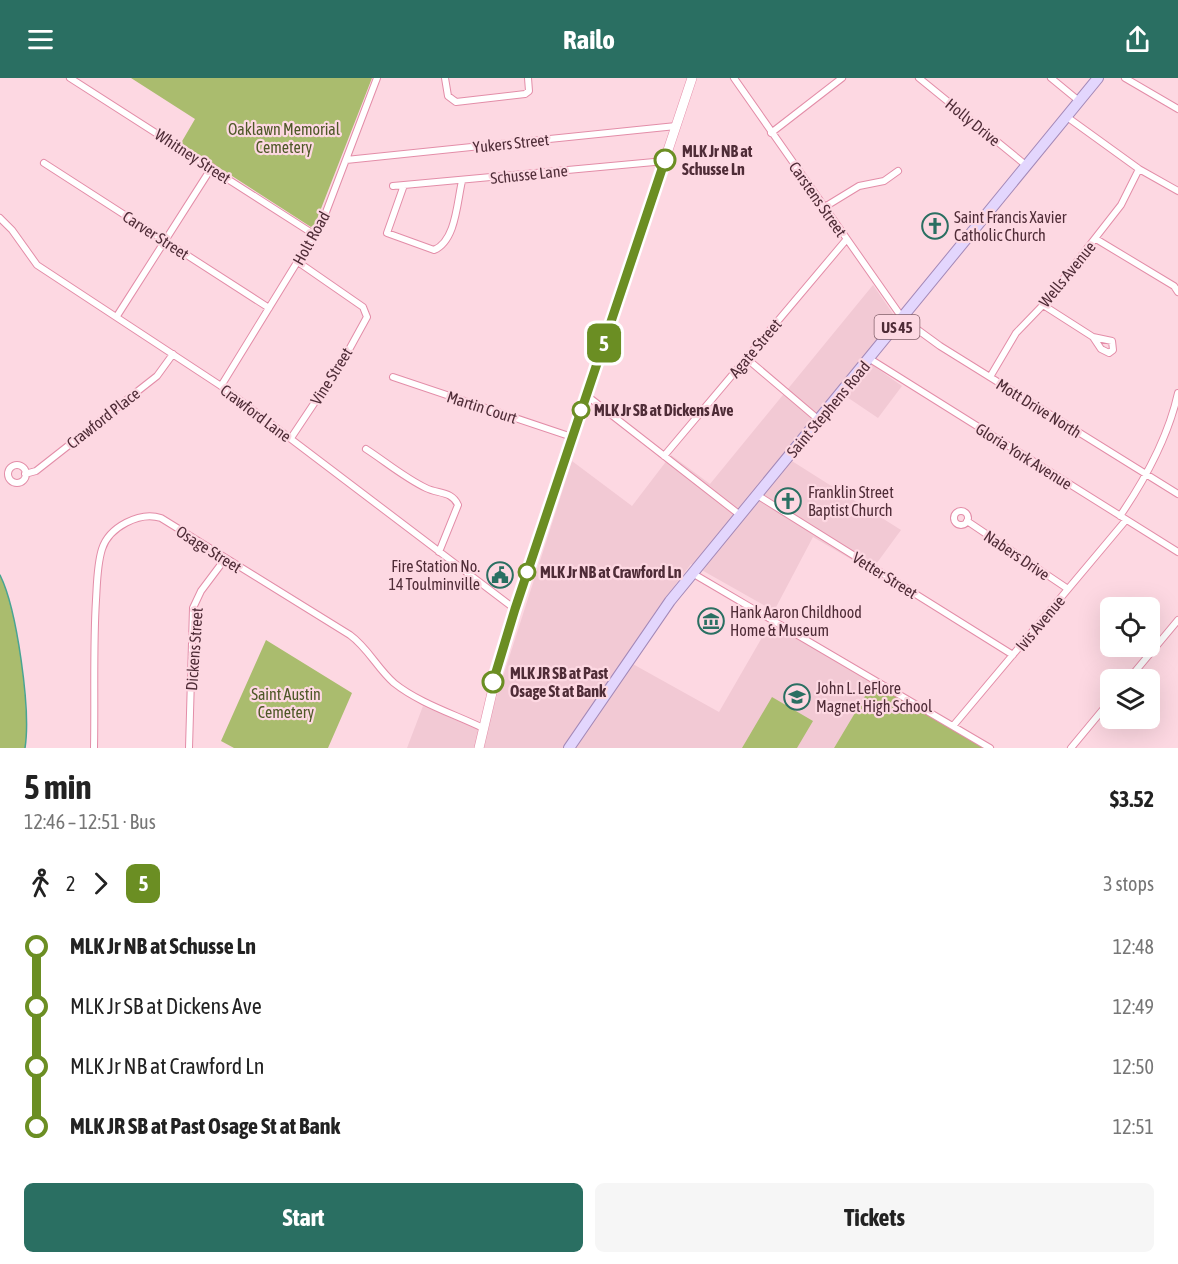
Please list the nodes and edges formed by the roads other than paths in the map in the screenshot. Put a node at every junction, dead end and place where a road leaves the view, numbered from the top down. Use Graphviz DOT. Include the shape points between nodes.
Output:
graph roads {
  1 [pos="70,78"];
  2 [pos="377,78"];
  3 [pos="446,78"];
  4 [pos="528,78"];
  5 [pos="692,78"];
  6 [pos="734,78"];
  7 [pos="842,78"];
  8 [pos="919,78"];
  9 [pos="1051,78"];
  10 [pos="1098,78"];
  11 [pos="1125,78"];
  12 [pos="1079,101"];
  13 [pos="1178,109"];
  14 [pos="1067,117"];
  15 [pos="676,126"];
  16 [pos="771,133"];
  17 [pos="346,160"];
  18 [pos="665,160"];
  19 [pos="44,163"];
  20 [pos="1027,166"];
  21 [pos="212,167"];
  22 [pos="1139,169"];
  23 [pos="898,171"];
  24 [pos="462,181"];
  25 [pos="404,185"];
  26 [pos="393,186"];
  27 [pos="1178,191"];
  28 [pos="823,208"];
  29 [pos="0,218"];
  30 [pos="315,236"];
  31 [pos="1096,239"];
  32 [pos="846,240"];
  33 [pos="165,241"];
  34 [pos="298,262"];
  35 [pos="1178,292"];
  36 [pos="1043,305"];
  37 [pos="269,308"];
  38 [pos="117,316"];
  39 [pos="903,319"];
  40 [pos="1093,337"];
  41 [pos="173,354"];
  42 [pos="746,358"];
  43 [pos="870,359"];
  44 [pos="393,377"];
  45 [pos="990,377"];
  46 [pos="221,386"];
  47 [pos="1178,393"];
  48 [pos="586,395"];
  49 [pos="819,420"];
  50 [pos="572,437"];
  51 [pos="291,438"];
  52 [pos="366,449"];
  53 [pos="664,456"];
  54 [pos="25,474"];
  55 [pos="1147,475"];
  56 [pos="1178,494"];
  57 [pos="757,495"];
  58 [pos="740,515"];
  59 [pos="1123,518"];
  60 [pos="967,521"];
  61 [pos="439,552"];
  62 [pos="1178,552"];
  63 [pos="225,559"];
  64 [pos="693,573"];
  65 [pos="1068,589"];
  66 [pos="515,609"];
  67 [pos="1178,620"];
  68 [pos="1013,655"];
  69 [pos="1137,669"];
  70 [pos="1100,713"];
  71 [pos="953,726"];
  72 [pos="483,728"];
  73 [pos="94,748"];
  74 [pos="189,748"];
  75 [pos="479,748"];
  76 [pos="569,748"];
  77 [pos="990,748"];
  78 [pos="1071,748"];
  1 -- 21 [label="street, Whitney Street"];
  2 -- 17 [label="street, Holt Road"];
  3 -- 4 [label="street" via="448,96 456,102 525,94 529,91"];
  5 -- 15 [label="main road"];
  6 -- 16 [label="street, Carstens Street"];
  7 -- 16 [label="street"];
  8 -- 20 [label="street, Holly Drive"];
  9 -- 12 [label="street"];
  10 -- 12 [label="main road, Saint Stephens Road / US 45"];
  11 -- 13 [label="street"];
  12 -- 14 [label="main road, Saint Stephens Road / US 45"];
  14 -- 20 [label="main road, Saint Stephens Road / US 45"];
  14 -- 22 [label="street"];
  15 -- 17 [label="street, Yukers Street"];
  15 -- 18 [label="main road"];
  16 -- 28 [label="street, Carstens Street"];
  17 -- 30 [label="street, Holt Road"];
  18 -- 24 [label="street, Schusse Lane"];
  18 -- 48 [label="main road"];
  19 -- 33 [label="street, Carver Street"];
  20 -- 39 [label="main road, Saint Stephens Road / US 45"];
  21 -- 30 [label="street, Whitney Street"];
  21 -- 33 [label="street"];
  22 -- 27 [label="street"];
  22 -- 31 [label="street, Wells Avenue" via="1121,205"];
  23 -- 28 [label="street" via="891,178 859,186"];
  24 -- 25 [label="street, Schusse Lane"];
  24 -- 25 [label="street" via="449,238 434,250 387,233"];
  25 -- 26 [label="street, Schusse Lane"];
  28 -- 32 [label="street, Carstens Street"];
  29 -- 38 [label="street, Crawford Lane" via="37,266"];
  30 -- 34 [label="street, Holt Road"];
  31 -- 35 [label="street"];
  31 -- 36 [label="street, Wells Avenue"];
  32 -- 39 [label="street, Carstens Street"];
  32 -- 42 [label="street, Agate Street"];
  33 -- 37 [label="street, Carver Street"];
  33 -- 38 [label="street"];
  34 -- 37 [label="street, Holt Road"];
  34 -- 51 [label="street, Vine Street" via="366,311 367,317"];
  36 -- 40 [label="street"];
  36 -- 45 [label="street, Wells Avenue" via="1016,333"];
  37 -- 46 [label="street, Holt Road"];
  38 -- 41 [label="street, Crawford Lane"];
  39 -- 43 [label="main road, Saint Stephens Road / US 45"];
  39 -- 45 [label="street, Mott Drive North"];
  41 -- 46 [label="street, Crawford Lane"];
  41 -- 54 [label="street, Crawford Place" via="157,376 36,471"];
  42 -- 49 [label="street"];
  42 -- 53 [label="street, Agate Street"];
  43 -- 49 [label="main road, Saint Stephens Road / US 45"];
  43 -- 59 [label="street, Gloria York Avenue"];
  44 -- 50 [label="street, Martin Court"];
  45 -- 55 [label="street, Mott Drive North"];
  46 -- 51 [label="street, Crawford Lane"];
  47 -- 55 [label="street, Ivis Avenue"];
  48 -- 50 [label="main road"];
  48 -- 53 [label="street"];
  49 -- 57 [label="main road, Saint Stephens Road / US 45"];
  50 -- 66 [label="main road"];
  51 -- 61 [label="street, Crawford Lane"];
  52 -- 61 [label="street" via="427,488 451,495 455,500 458,505"];
  53 -- 58 [label="street"];
  55 -- 56 [label="street, Mott Drive North"];
  55 -- 59 [label="street, Ivis Avenue"];
  57 -- 58 [label="main road, Saint Stephens Road / US 45"];
  57 -- 68 [label="street, Vetter Street"];
  58 -- 64 [label="main road, Saint Stephens Road / US 45"];
  59 -- 62 [label="street, Gloria York Avenue"];
  59 -- 65 [label="street, Ivis Avenue"];
  60 -- 65 [label="street, Nabers Drive"];
  61 -- 66 [label="street, Crawford Lane"];
  63 -- 72 [label="street, Osage Street" via="363,644 382,671 406,691"];
  63 -- 73 [label="street, Osage Street" via="150,515 138,516 125,524 102,548 94,636"];
  63 -- 74 [label="street, Dickens Street" via="193,608"];
  64 -- 71 [label="street"];
  64 -- 76 [label="main road, Saint Stephens Road / US 45"];
  65 -- 68 [label="street, Ivis Avenue"];
  66 -- 72 [label="main road"];
  67 -- 69 [label="street"];
  68 -- 71 [label="street, Ivis Avenue"];
  70 -- 78 [label="street"];
  71 -- 77 [label="street"];
  72 -- 75 [label="main road"];
}
